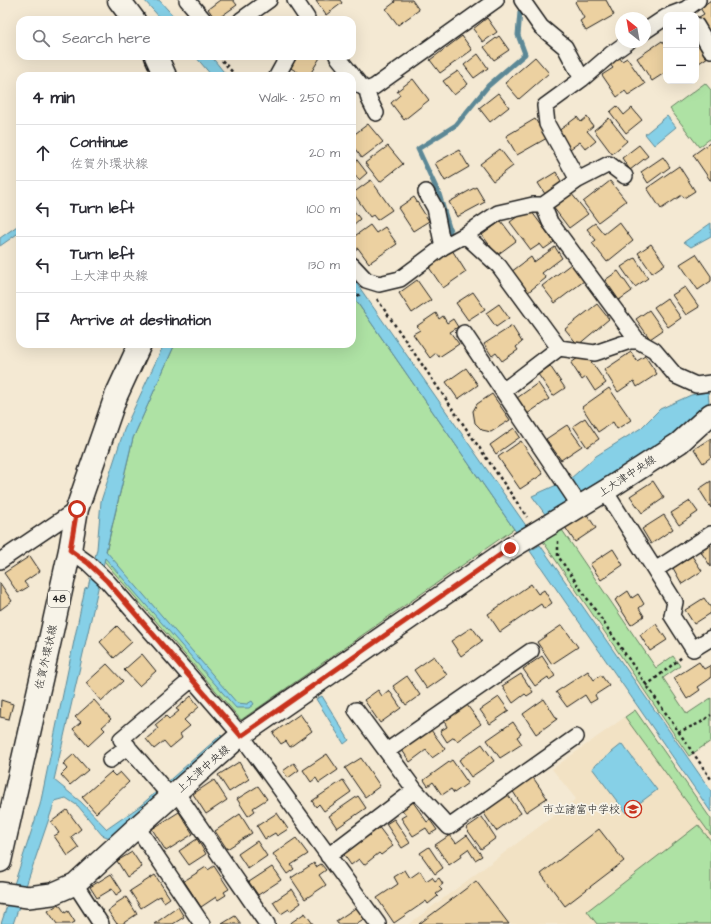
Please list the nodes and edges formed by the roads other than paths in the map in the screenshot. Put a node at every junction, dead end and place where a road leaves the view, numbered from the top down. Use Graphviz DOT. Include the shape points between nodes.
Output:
graph roads {
  1 [pos="119,0"];
  2 [pos="187,0"];
  3 [pos="269,0"];
  4 [pos="295,0"];
  5 [pos="496,0"];
  6 [pos="522,0"];
  7 [pos="698,0"];
  8 [pos="688,12"];
  9 [pos="131,16"];
  10 [pos="201,16"];
  11 [pos="247,16"];
  12 [pos="306,16"];
  13 [pos="663,19"];
  14 [pos="651,27"];
  15 [pos="699,30"];
  16 [pos="620,48"];
  17 [pos="711,50"];
  18 [pos="158,60"];
  19 [pos="286,60"];
  20 [pos="341,60"];
  21 [pos="163,72"];
  22 [pos="279,72"];
  23 [pos="350,72"];
  24 [pos="356,79"];
  25 [pos="582,79"];
  26 [pos="367,90"];
  27 [pos="376,113"];
  28 [pos="625,176"];
  29 [pos="578,180"];
  30 [pos="426,192"];
  31 [pos="544,205"];
  32 [pos="465,235"];
  33 [pos="443,247"];
  34 [pos="356,269"];
  35 [pos="464,333"];
  36 [pos="638,341"];
  37 [pos="138,348"];
  38 [pos="559,348"];
  39 [pos="711,383"];
  40 [pos="503,391"];
  41 [pos="711,414"];
  42 [pos="605,491"];
  43 [pos="580,506"];
  44 [pos="77,509"];
  45 [pos="711,534"];
  46 [pos="70,550"];
  47 [pos="0,562"];
  48 [pos="655,570"];
  49 [pos="711,638"];
  50 [pos="531,651"];
  51 [pos="192,679"];
  52 [pos="356,710"];
  53 [pos="241,736"];
  54 [pos="576,737"];
  55 [pos="128,746"];
  56 [pos="387,751"];
  57 [pos="110,760"];
  58 [pos="415,790"];
  59 [pos="169,791"];
  60 [pos="137,827"];
  61 [pos="328,856"];
  62 [pos="0,861"];
  63 [pos="75,884"];
  64 [pos="3,894"];
  65 [pos="101,924"];
  66 [pos="202,924"];
  67 [pos="267,924"];
  68 [pos="378,924"];
  1 -- 9 [label="main road"];
  2 -- 10 [label="street"];
  3 -- 11 [label="street"];
  4 -- 12 [label="street"];
  5 -- 26 [label="street" via="374,88"];
  6 -- 25 [label="street" via="541,27 565,47"];
  7 -- 8 [label="street"];
  13 -- 14 [label="street"];
  15 -- 17 [label="street"];
  16 -- 25 [label="street"];
  18 -- 21 [label="main road"];
  19 -- 22 [label="street"];
  20 -- 23 [label="street"];
  24 -- 26 [label="street"];
  25 -- 29 [label="street" via="545,106 547,124"];
  26 -- 27 [label="street"];
  28 -- 29 [label="street" via="609,164"];
  29 -- 31 [label="street"];
  30 -- 33 [label="street" via="435,208"];
  31 -- 32 [label="street" via="532,205 498,213"];
  31 -- 36 [label="street" via="550,222"];
  32 -- 33 [label="street"];
  32 -- 38 [label="street" via="499,266"];
  33 -- 34 [label="street" via="400,279 379,284 366,280"];
  35 -- 40 [label="street"];
  36 -- 38 [label="street" via="630,341 595,353"];
  36 -- 39 [label="street" via="654,350 676,376 696,385"];
  37 -- 44 [label="main road, 佐賀外環状線 / 48" via="116,396"];
  38 -- 40 [label="street"];
  40 -- 43 [label="street"];
  41 -- 42 [label="street, 上大津中央線" via="679,443"];
  42 -- 43 [label="street, 上大津中央線"];
  42 -- 48 [label="street"];
  43 -- 53 [label="street, 上大津中央線" via="519,543"];
  44 -- 46 [label="main road, 佐賀外環状線 / 48"];
  44 -- 47 [label="street"];
  45 -- 48 [label="street"];
  46 -- 51 [label="street" via="107,581"];
  46 -- 62 [label="main road, 佐賀外環状線 / 48"];
  48 -- 49 [label="street" via="675,602 672,616 693,649"];
  50 -- 56 [label="street"];
  51 -- 53 [label="street"];
  51 -- 55 [label="street" via="121,739"];
  52 -- 56 [label="street"];
  53 -- 59 [label="street, 上大津中央線"];
  53 -- 61 [label="street"];
  54 -- 58 [label="street" via="449,827"];
  55 -- 57 [label="street"];
  55 -- 59 [label="street"];
  56 -- 58 [label="street"];
  58 -- 61 [label="street"];
  59 -- 60 [label="street, 上大津中央線"];
  59 -- 67 [label="street"];
  60 -- 63 [label="street, 上大津中央線"];
  60 -- 66 [label="street"];
  61 -- 68 [label="street"];
  63 -- 64 [label="street, 上大津中央線" via="52,894 28,897"];
  63 -- 65 [label="street"];
}
